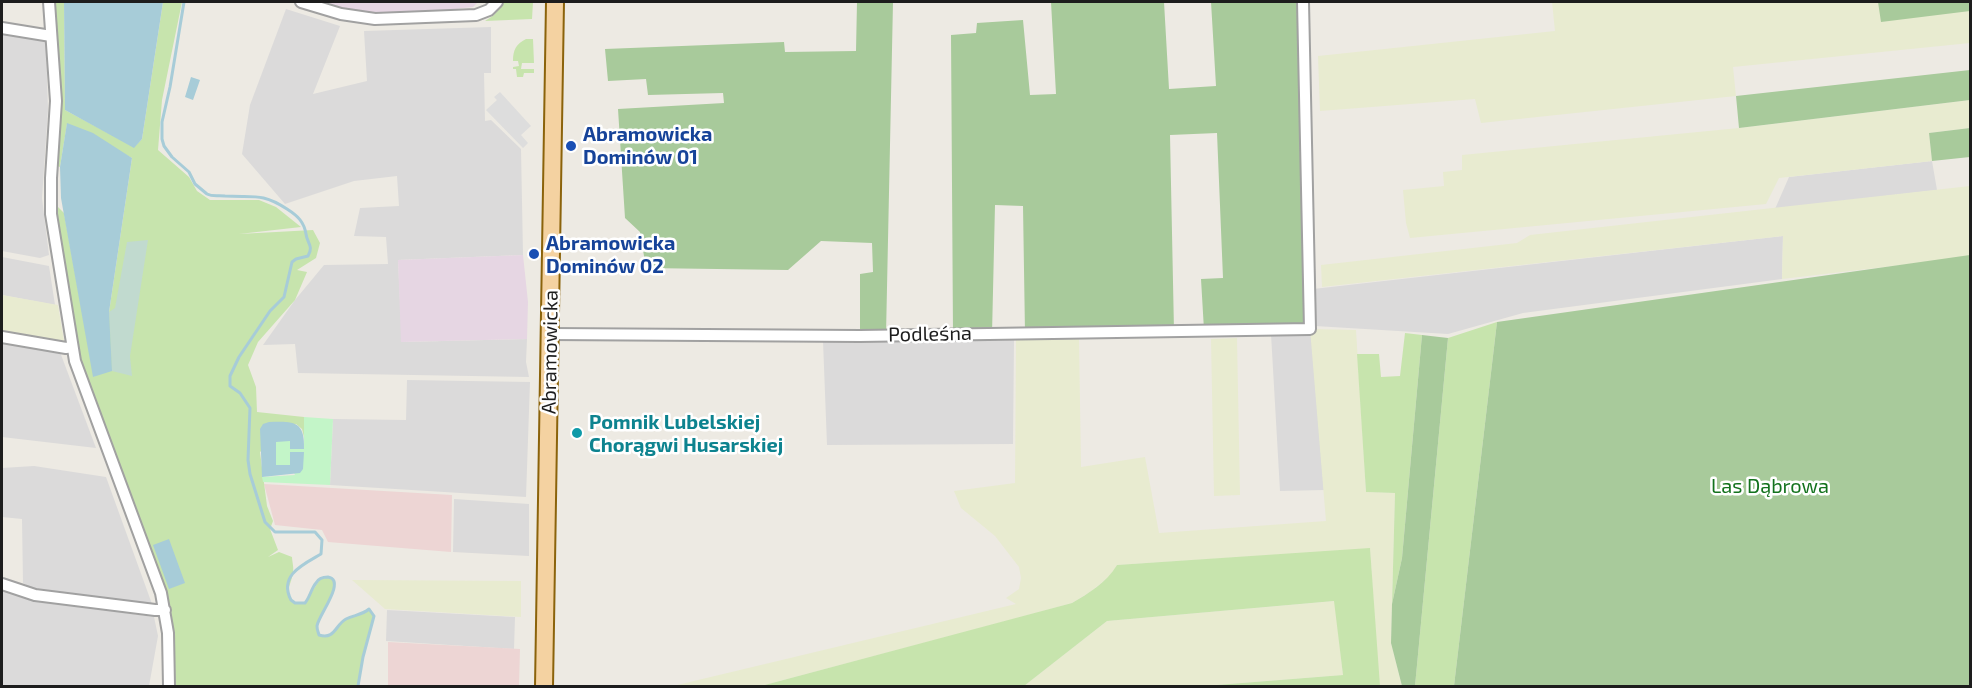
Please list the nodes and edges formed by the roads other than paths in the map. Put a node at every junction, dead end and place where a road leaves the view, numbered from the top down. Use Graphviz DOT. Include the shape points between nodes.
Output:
graph roads {
  1 [pos="49,2"];
  2 [pos="301,2"];
  3 [pos="497,2"];
  4 [pos="1304,2"];
  5 [pos="555,9"];
  6 [pos="2,28"];
  7 [pos="51,36"];
  8 [pos="550,334"];
  9 [pos="2,338"];
  10 [pos="72,347"];
  11 [pos="2,584"];
  12 [pos="165,610"];
  13 [pos="169,687"];
  14 [pos="544,687"];
  1 -- 7 [label="street"];
  2 -- 3 [label="street" via="375,19 476,15"];
  4 -- 8 [label="street, Podleśna" via="1310,329 860,336"];
  5 -- 8 [label="main road, Abramowicka"];
  6 -- 7 [label="street"];
  7 -- 10 [label="street" via="56,101 51,214"];
  8 -- 14 [label="main road, Abramowicka"];
  9 -- 10 [label="street"];
  10 -- 12 [label="street" via="79,376"];
  11 -- 12 [label="street" via="36,596"];
  12 -- 13 [label="street"];
}
